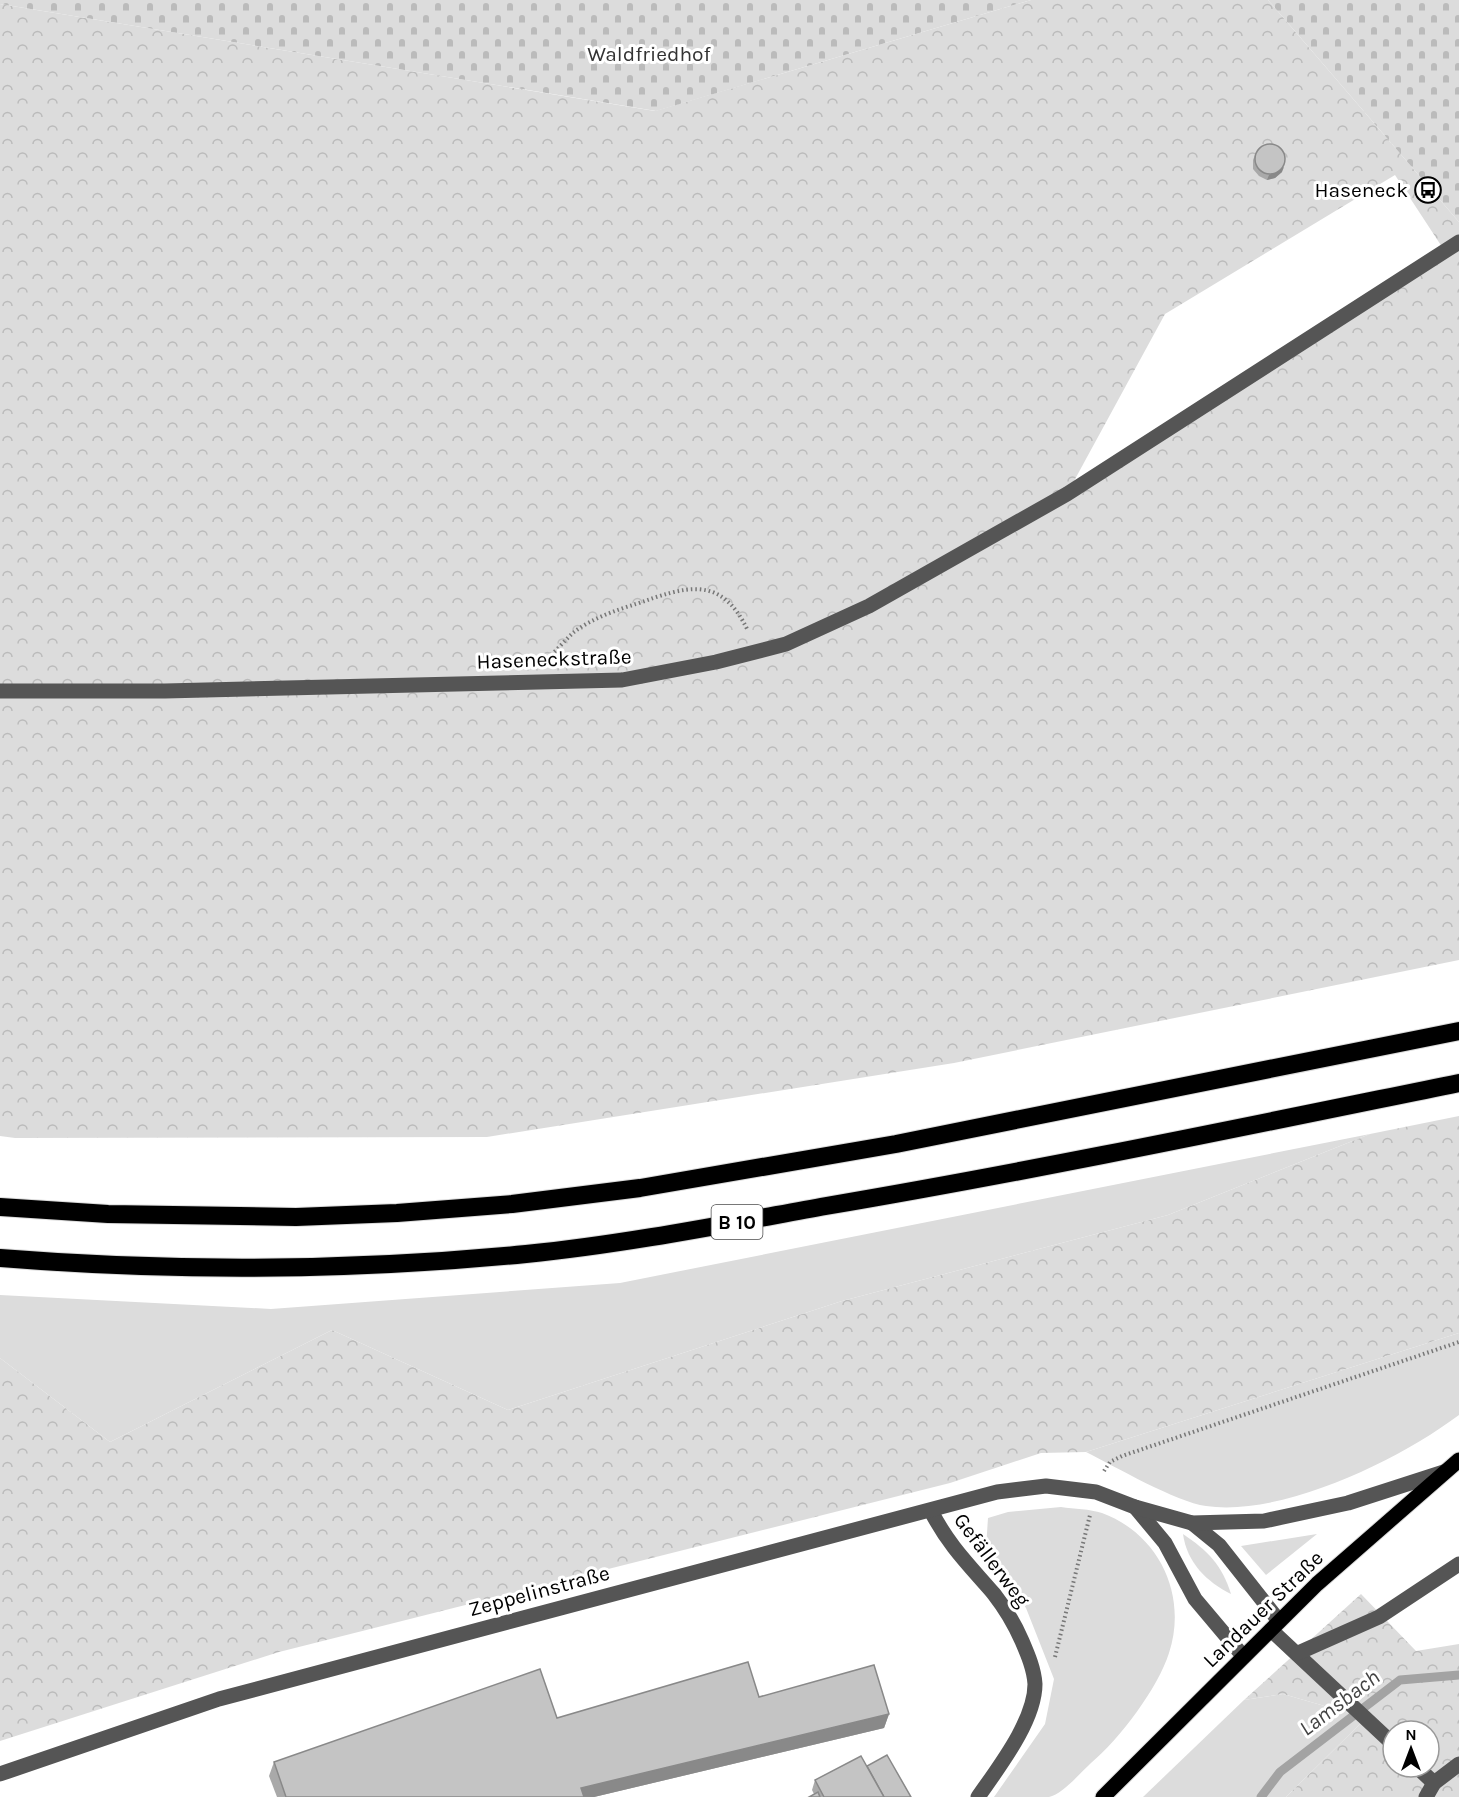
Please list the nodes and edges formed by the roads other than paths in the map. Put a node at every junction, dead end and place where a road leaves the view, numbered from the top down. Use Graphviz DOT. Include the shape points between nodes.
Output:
graph roads {
  1 [pos="1459,242"];
  2 [pos="0,691"];
  3 [pos="1459,1032"];
  4 [pos="1459,1083"];
  5 [pos="0,1207"];
  6 [pos="0,1258"];
  7 [pos="1459,1460"];
  8 [pos="1444,1472"];
  9 [pos="1135,1507"];
  10 [pos="931,1511"];
  11 [pos="1192,1523"];
  12 [pos="1459,1564"];
  13 [pos="1275,1626"];
  14 [pos="1298,1653"];
  15 [pos="1244,1656"];
  16 [pos="1381,1733"];
  17 [pos="1459,1764"];
  18 [pos="0,1774"];
  19 [pos="1430,1779"];
  20 [pos="1434,1783"];
  21 [pos="978,1797"];
  22 [pos="1103,1797"];
  23 [pos="1426,1797"];
  1 -- 2 [label="street, Haseneckstraße" via="1067,494 869,606 786,644 622,680"];
  3 -- 5 [label="highway, B 10" via="896,1143 640,1188 523,1203 296,1217 108,1214"];
  4 -- 6 [label="highway, B 10" via="898,1194 528,1254 399,1264 213,1269"];
  7 -- 8 [label="main road, Landauer Straße"];
  8 -- 11 [label="street" via="1348,1503 1264,1521"];
  8 -- 13 [label="main road, Landauer Straße"];
  9 -- 10 [label="street, Zeppelinstraße" via="1096,1492 1046,1486 997,1492"];
  9 -- 11 [label="street, Zeppelinstraße"];
  9 -- 15 [label="street" via="1165,1543 1195,1599"];
  10 -- 18 [label="street, Zeppelinstraße" via="219,1699"];
  10 -- 21 [label="street, Gefällerweg" via="951,1546 996,1597 1017,1629 1035,1685 1031,1706 1015,1741"];
  11 -- 13 [label="street" via="1219,1545"];
  12 -- 14 [label="street" via="1379,1617"];
  13 -- 14 [label="street"];
  13 -- 15 [label="main road, Landauer Straße"];
  14 -- 16 [label="street"];
  15 -- 22 [label="main road, Landauer Straße"];
  17 -- 20 [label="street"];
  19 -- 20 [label="street"];
  20 -- 23 [label="street"];
}
